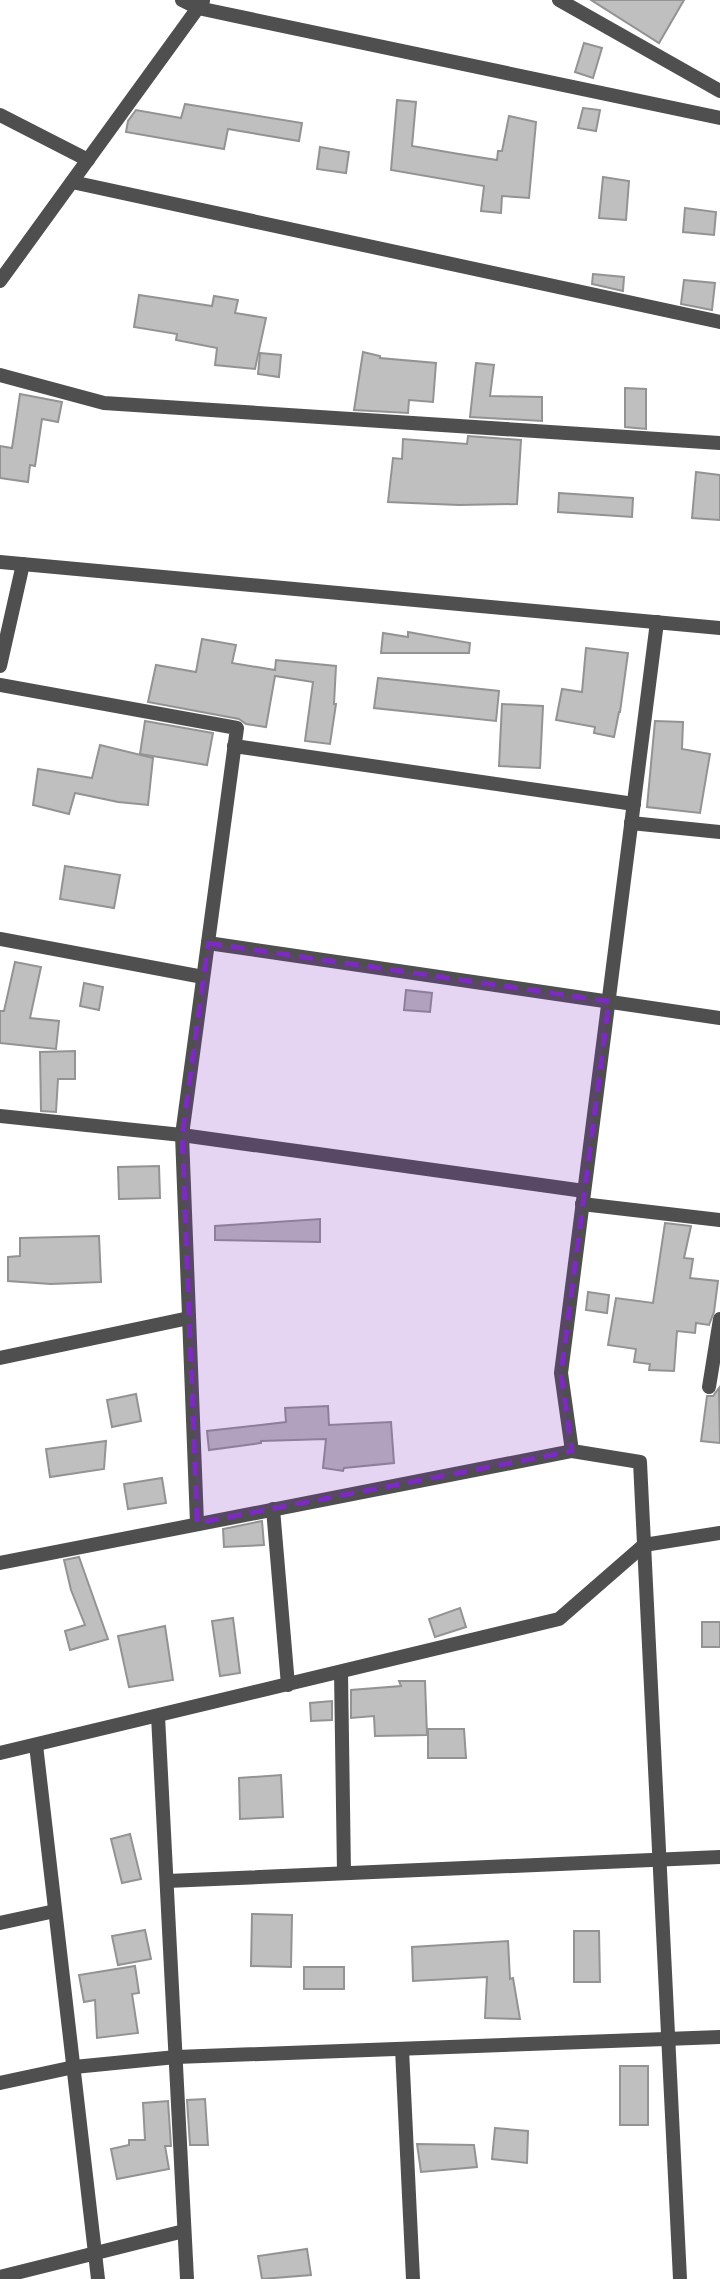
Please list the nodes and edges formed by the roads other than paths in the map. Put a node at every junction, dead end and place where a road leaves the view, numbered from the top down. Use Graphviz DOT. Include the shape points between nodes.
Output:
graph roads {
  1 [pos="182,0"];
  2 [pos="559,0"];
  3 [pos="201,4"];
  4 [pos="720,91"];
  5 [pos="0,115"];
  6 [pos="720,118"];
  7 [pos="88,160"];
  8 [pos="72,182"];
  9 [pos="0,281"];
  10 [pos="720,322"];
  11 [pos="0,375"];
  12 [pos="720,443"];
  13 [pos="0,562"];
  14 [pos="23,564"];
  15 [pos="657,622"];
  16 [pos="720,628"];
  17 [pos="0,666"];
  18 [pos="0,685"];
  19 [pos="234,746"];
  20 [pos="634,804"];
  21 [pos="631,823"];
  22 [pos="720,832"];
  23 [pos="0,939"];
  24 [pos="208,943"];
  25 [pos="203,978"];
  26 [pos="608,1002"];
  27 [pos="720,1018"];
  28 [pos="0,1116"];
  29 [pos="182,1135"];
  30 [pos="583,1198"];
  31 [pos="720,1220"];
  32 [pos="189,1318"];
  33 [pos="720,1319"];
  34 [pos="0,1358"];
  35 [pos="709,1387"];
  36 [pos="572,1451"];
  37 [pos="273,1509"];
  38 [pos="197,1523"];
  39 [pos="720,1533"];
  40 [pos="644,1545"];
  41 [pos="0,1563"];
  42 [pos="341,1672"];
  43 [pos="288,1685"];
  44 [pos="158,1716"];
  45 [pos="36,1745"];
  46 [pos="0,1753"];
  47 [pos="720,1857"];
  48 [pos="660,1860"];
  49 [pos="345,1873"];
  50 [pos="167,1881"];
  51 [pos="55,1911"];
  52 [pos="0,1923"];
  53 [pos="720,2037"];
  54 [pos="668,2039"];
  55 [pos="402,2049"];
  56 [pos="176,2057"];
  57 [pos="74,2067"];
  58 [pos="0,2083"];
  59 [pos="184,2231"];
  60 [pos="95,2253"];
  61 [pos="0,2277"];
  62 [pos="98,2279"];
  63 [pos="187,2279"];
  64 [pos="412,2279"];
  65 [pos="680,2279"];
  1 -- 3 [label="street"];
  2 -- 4 [label="street"];
  3 -- 6 [label="street"];
  3 -- 7 [label="street"];
  5 -- 7 [label="street"];
  7 -- 8 [label="street"];
  8 -- 9 [label="street"];
  8 -- 10 [label="street"];
  11 -- 12 [label="street" via="104,403"];
  13 -- 14 [label="street"];
  14 -- 15 [label="street"];
  14 -- 17 [label="street"];
  15 -- 16 [label="street"];
  15 -- 20 [label="street"];
  18 -- 19 [label="street" via="237,728"];
  19 -- 20 [label="street"];
  19 -- 24 [label="street"];
  20 -- 21 [label="street"];
  21 -- 22 [label="street"];
  21 -- 26 [label="street"];
  23 -- 25 [label="street"];
  24 -- 25 [label="street"];
  24 -- 26 [label="street"];
  25 -- 29 [label="street"];
  26 -- 27 [label="street"];
  26 -- 30 [label="street"];
  28 -- 29 [label="street"];
  29 -- 30 [label="street"];
  29 -- 32 [label="street"];
  30 -- 31 [label="street"];
  30 -- 36 [label="street" via="561,1373"];
  32 -- 34 [label="street"];
  32 -- 38 [label="street"];
  33 -- 35 [label="street"];
  36 -- 37 [label="street"];
  36 -- 40 [label="street" via="640,1462"];
  37 -- 38 [label="street"];
  37 -- 43 [label="street"];
  38 -- 41 [label="street"];
  39 -- 40 [label="street"];
  40 -- 42 [label="street" via="559,1619"];
  40 -- 48 [label="street"];
  42 -- 43 [label="street"];
  42 -- 49 [label="street"];
  43 -- 44 [label="street"];
  44 -- 45 [label="street"];
  44 -- 50 [label="street"];
  45 -- 46 [label="street"];
  45 -- 51 [label="street"];
  47 -- 48 [label="street"];
  48 -- 49 [label="street"];
  48 -- 54 [label="street"];
  49 -- 50 [label="street"];
  50 -- 56 [label="street"];
  51 -- 52 [label="street"];
  51 -- 57 [label="street"];
  53 -- 54 [label="street"];
  54 -- 55 [label="street"];
  54 -- 65 [label="street"];
  55 -- 56 [label="street"];
  55 -- 64 [label="street"];
  56 -- 57 [label="street"];
  56 -- 59 [label="street"];
  57 -- 58 [label="street"];
  57 -- 60 [label="street"];
  59 -- 60 [label="street"];
  59 -- 63 [label="street"];
  60 -- 61 [label="street"];
  60 -- 62 [label="street"];
}
